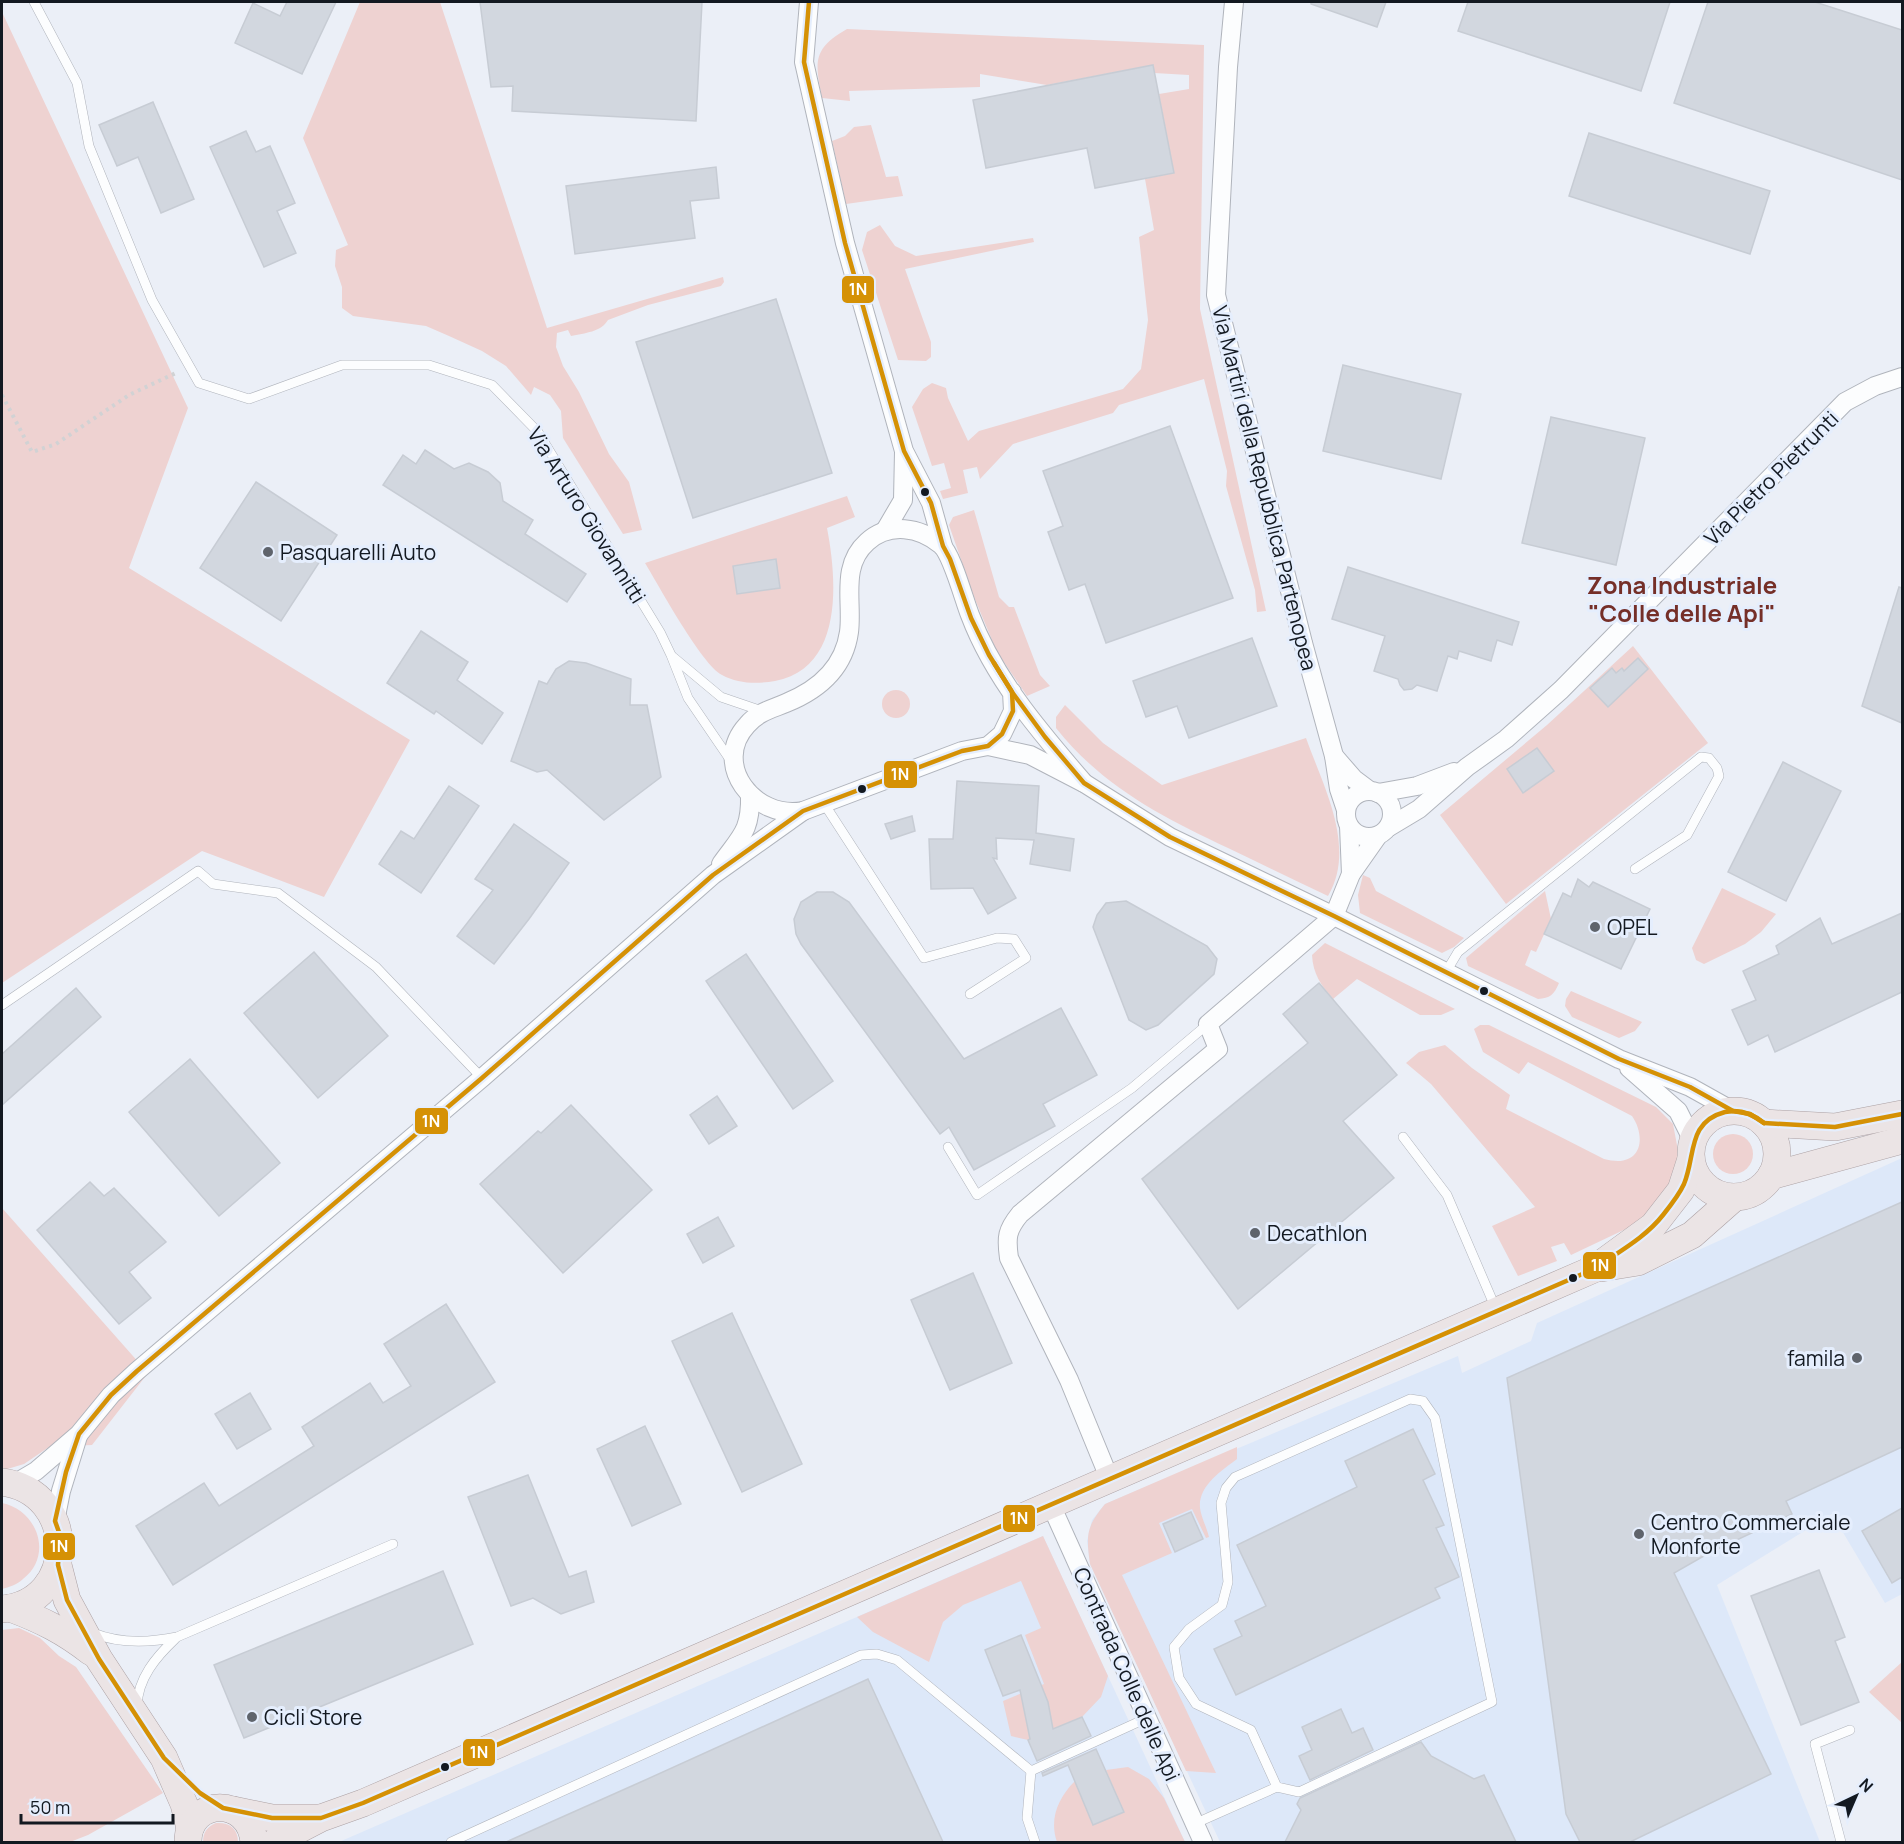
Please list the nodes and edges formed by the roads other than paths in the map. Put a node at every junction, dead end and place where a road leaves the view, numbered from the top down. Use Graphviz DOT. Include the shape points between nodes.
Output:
graph roads {
  1 [pos="34,2"];
  2 [pos="808,2"];
  3 [pos="1234,2"];
  4 [pos="1902,376"];
  5 [pos="904,450"];
  6 [pos="886,529"];
  7 [pos="943,546"];
  8 [pos="671,655"];
  9 [pos="1012,692"];
  10 [pos="764,711"];
  11 [pos="988,746"];
  12 [pos="1334,756"];
  13 [pos="734,766"];
  14 [pos="1467,767"];
  15 [pos="1084,783"];
  16 [pos="1374,792"];
  17 [pos="750,795"];
  18 [pos="823,802"];
  19 [pos="803,811"];
  20 [pos="1347,818"];
  21 [pos="1383,832"];
  22 [pos="1635,869"];
  23 [pos="1351,874"];
  24 [pos="713,875"];
  25 [pos="1334,916"];
  26 [pos="1446,972"];
  27 [pos="970,994"];
  28 [pos="2,1005"];
  29 [pos="1208,1024"];
  30 [pos="1619,1059"];
  31 [pos="482,1078"];
  32 [pos="1733,1111"];
  33 [pos="1902,1114"];
  34 [pos="1764,1123"];
  35 [pos="1402,1137"];
  36 [pos="1902,1140"];
  37 [pos="948,1147"];
  38 [pos="1692,1150"];
  39 [pos="1771,1176"];
  40 [pos="1735,1197"];
  41 [pos="1594,1269"];
  42 [pos="1497,1311"];
  43 [pos="79,1434"];
  44 [pos="1110,1480"];
  45 [pos="8,1483"];
  46 [pos="1051,1505"];
  47 [pos="55,1521"];
  48 [pos="393,1544"];
  49 [pos="58,1565"];
  50 [pos="6,1608"];
  51 [pos="83,1629"];
  52 [pos="177,1637"];
  53 [pos="99,1659"];
  54 [pos="137,1718"];
  55 [pos="1146,1718"];
  56 [pos="1850,1730"];
  57 [pos="164,1758"];
  58 [pos="1031,1771"];
  59 [pos="1277,1787"];
  60 [pos="228,1809"];
  61 [pos="321,1818"];
  62 [pos="1194,1824"];
  63 [pos="189,1835"];
  64 [pos="254,1842"];
  65 [pos="275,1842"];
  66 [pos="451,1842"];
  67 [pos="1035,1842"];
  68 [pos="1203,1842"];
  69 [pos="1841,1842"];
  1 -- 8 [label="lane, Via Arturo Giovannitti" via="77,83 89,146 152,300 199,383 249,399 342,365 429,365 492,386 538,432"];
  2 -- 5 [label="street" via="804,62 845,243"];
  3 -- 12 [label="street, Via Martiri della Repubblica Partenopea" via="1216,295"];
  4 -- 14 [label="street, Via Pietro Pietrunti" via="1845,402 1561,690 1506,739"];
  5 -- 6 [label="street" via="903,500"];
  5 -- 7 [label="street" via="931,503"];
  6 -- 7 [label="street" via="927,535"];
  6 -- 10 [label="street" via="860,549 852,567 849,631 834,669 807,694"];
  7 -- 9 [label="street" via="971,618"];
  8 -- 10 [label="lane, Via Arturo Giovannitti" via="721,697"];
  8 -- 13 [label="lane, Via Arturo Giovannitti" via="688,698"];
  9 -- 11 [label="street" via="1013,711 1007,726"];
  9 -- 15 [label="street"];
  10 -- 13 [label="street" via="740,734"];
  11 -- 15 [label="street" via="1030,755"];
  11 -- 18 [label="street" via="962,751"];
  12 -- 16 [label="street, Via Martiri della Repubblica Partenopea" via="1354,779"];
  12 -- 20 [label="street, Via Martiri della Repubblica Partenopea"];
  13 -- 17 [label="street"];
  14 -- 16 [label="street, Via Pietro Pietrunti" via="1417,786"];
  14 -- 21 [label="street, Via Pietro Pietrunti" via="1419,809"];
  15 -- 25 [label="street" via="1170,837"];
  16 -- 20 [label="street" via="1354,796"];
  16 -- 21 [label="street" via="1390,803 1392,811"];
  17 -- 19 [label="street" via="784,812"];
  17 -- 24 [label="street" via="746,830"];
  18 -- 19 [label="street"];
  18 -- 27 [label="lane" via="924,958 997,938 1014,939 1026,958"];
  19 -- 24 [label="street"];
  20 -- 21 [label="street" via="1361,836"];
  20 -- 23 [label="street, Via Pietro Pietrunti"];
  21 -- 23 [label="street, Via Pietro Pietrunti"];
  22 -- 26 [label="lane" via="1687,835 1719,776 1709,758 1701,757 1458,952"];
  23 -- 25 [label="street, Via Pietro Pietrunti"];
  24 -- 31 [label="street"];
  25 -- 26 [label="street"];
  25 -- 29 [label="street"];
  26 -- 30 [label="street"];
  28 -- 31 [label="lane" via="198,871 213,884 278,893 376,967"];
  29 -- 37 [label="lane" via="1132,1088 977,1194"];
  29 -- 44 [label="street" via="1218,1049 1020,1214 1010,1227 1009,1258 1069,1380"];
  30 -- 32 [label="street" via="1690,1087"];
  30 -- 38 [label="street" via="1678,1111"];
  31 -- 43 [label="street" via="137,1371"];
  32 -- 34 [label="main road" via="1750,1114"];
  32 -- 38 [label="main road" via="1708,1119 1699,1129"];
  33 -- 34 [label="main road" via="1835,1126"];
  34 -- 39 [label="main road" via="1777,1148"];
  35 -- 42 [label="lane" via="1447,1195"];
  36 -- 39 [label="main road"];
  38 -- 40 [label="main road" via="1696,1174 1706,1186 1719,1195"];
  38 -- 41 [label="main road" via="1681,1190 1653,1227"];
  39 -- 40 [label="main road" via="1762,1187"];
  40 -- 41 [label="main road" via="1692,1235 1638,1262"];
  41 -- 42 [label="main road"];
  42 -- 44 [label="main road"];
  43 -- 45 [label="street" via="36,1471"];
  43 -- 47 [label="street"];
  44 -- 46 [label="main road"];
  45 -- 47 [label="main road" via="31,1492 45,1504"];
  46 -- 55 [label="street, Contrada Colle delle Api"];
  46 -- 61 [label="main road"];
  47 -- 49 [label="main road" via="60,1535"];
  48 -- 52 [label="lane"];
  49 -- 50 [label="main road" via="47,1585 31,1600"];
  49 -- 51 [label="main road" via="67,1600"];
  50 -- 53 [label="main road" via="42,1620"];
  51 -- 52 [label="lane" via="139,1642"];
  51 -- 53 [label="main road"];
  52 -- 54 [label="lane" via="159,1653 146,1673 138,1695"];
  53 -- 54 [label="main road"];
  54 -- 57 [label="main road"];
  55 -- 58 [label="lane"];
  55 -- 62 [label="street, Contrada Colle delle Api"];
  56 -- 69 [label="lane" via="1815,1744"];
  57 -- 60 [label="main road" via="200,1793"];
  57 -- 63 [label="main road" via="184,1804"];
  58 -- 66 [label="lane" via="897,1660 877,1654 861,1655"];
  58 -- 67 [label="lane" via="1027,1818"];
  59 -- 59 [label="lane" via="1299,1792 1492,1702 1435,1418 1423,1401 1410,1399 1235,1477 1226,1488 1221,1503 1228,1582 1222,1605 1189,1629 1174,1647 1179,1678 1196,1704 1251,1730"];
  59 -- 62 [label="lane"];
  60 -- 61 [label="main road" via="272,1818"];
  60 -- 63 [label="main road" via="203,1812"];
  60 -- 64 [label="main road" via="249,1823"];
  61 -- 65 [label="main road"];
  62 -- 68 [label="street, Contrada Colle delle Api"];
}
